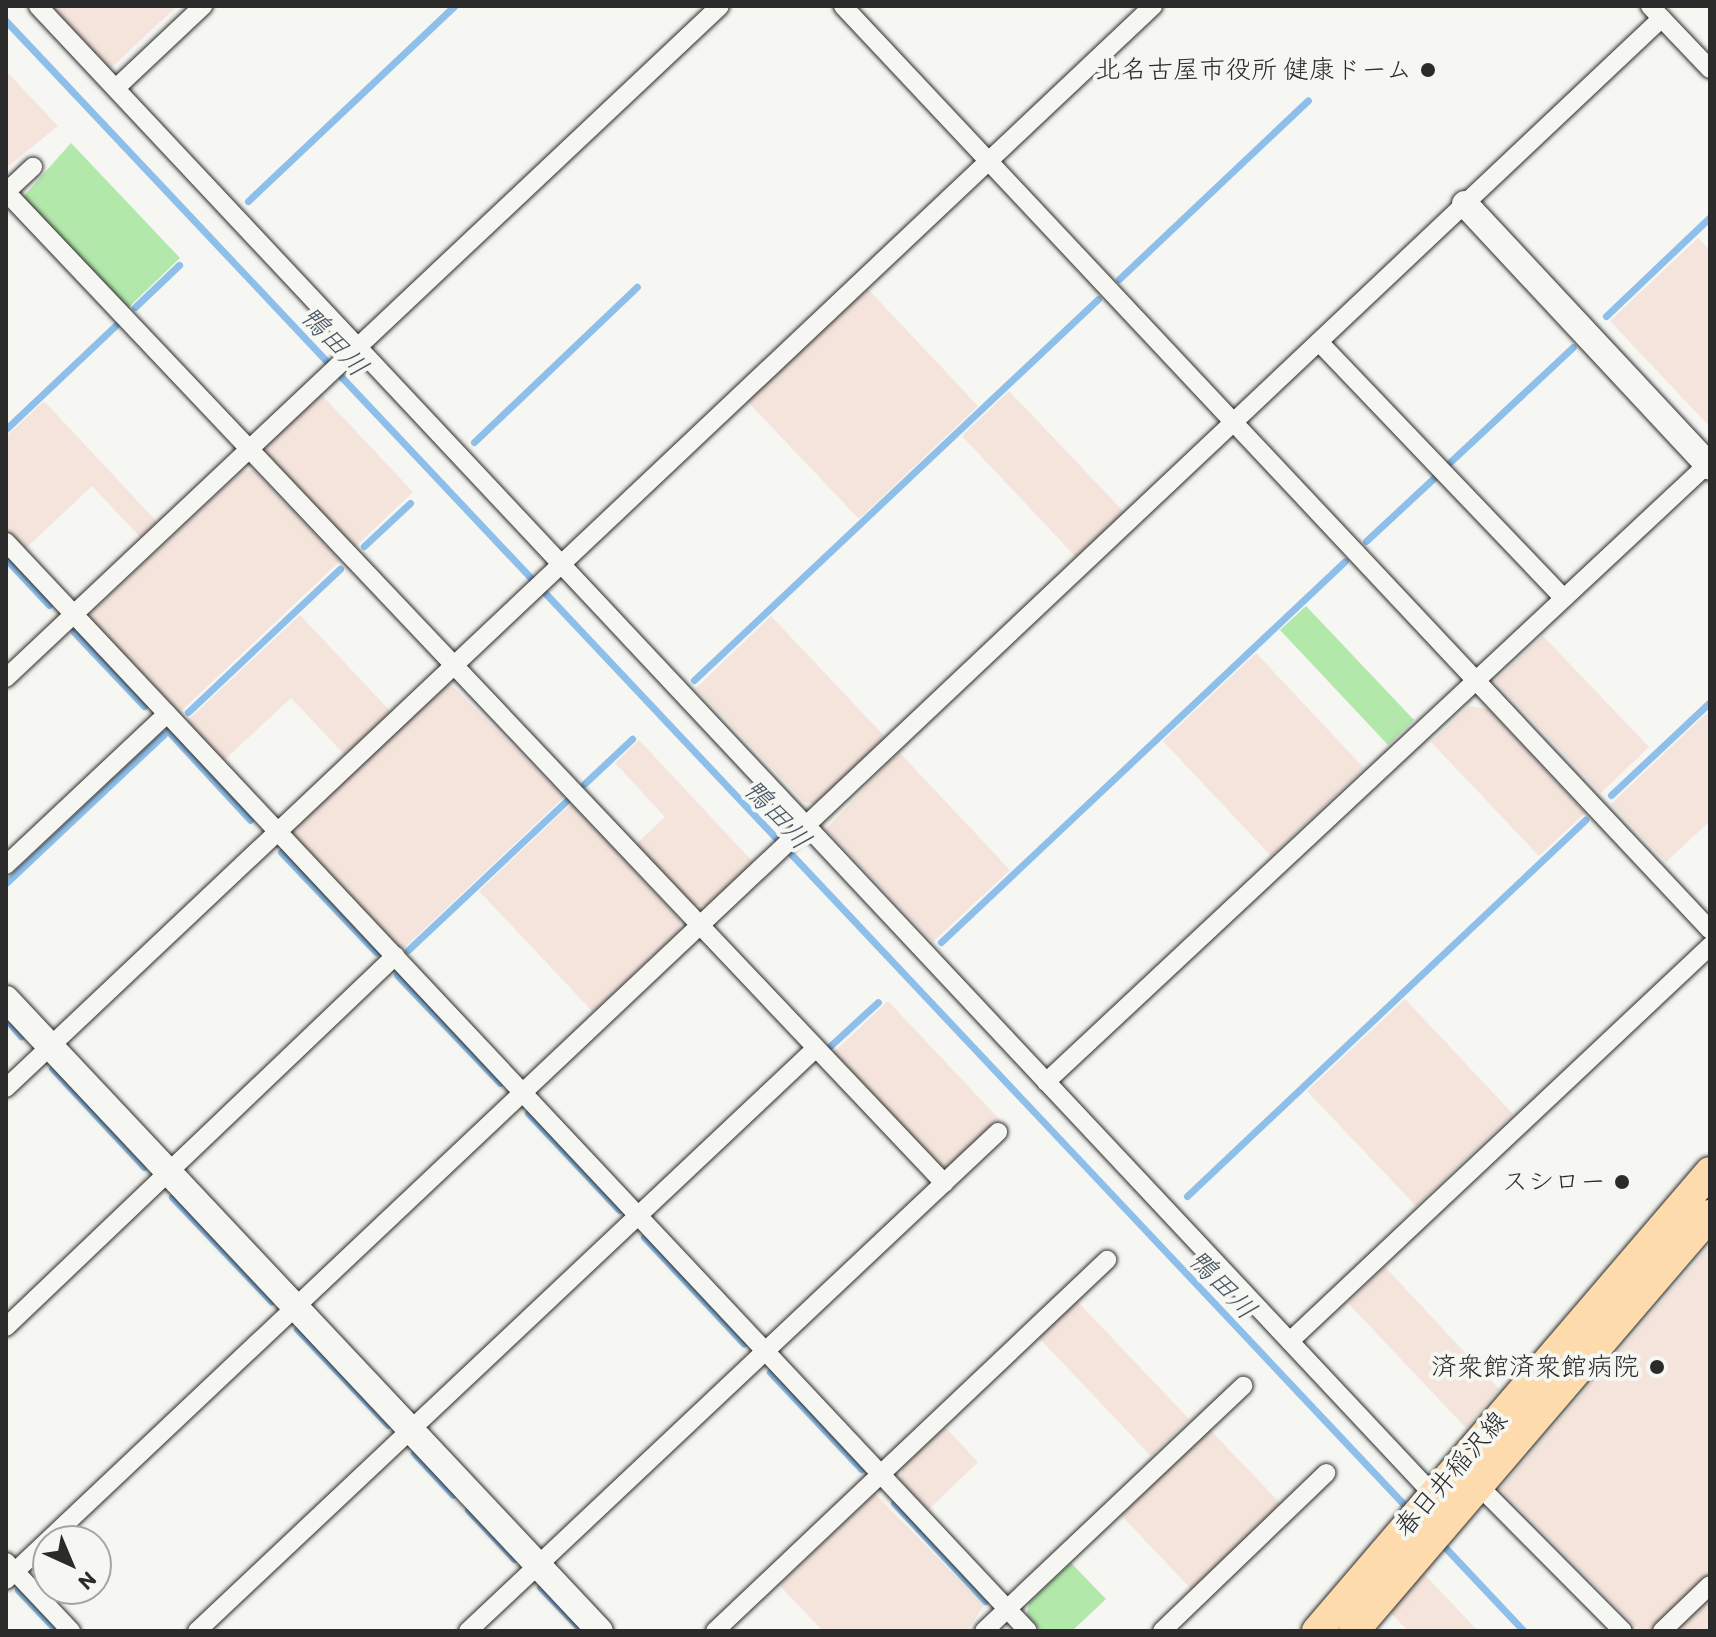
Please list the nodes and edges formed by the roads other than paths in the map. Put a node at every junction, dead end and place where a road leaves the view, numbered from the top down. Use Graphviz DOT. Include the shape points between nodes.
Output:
graph roads {
  1 [pos="38,6"];
  2 [pos="203,6"];
  3 [pos="720,6"];
  4 [pos="843,6"];
  5 [pos="1153,6"];
  6 [pos="1656,12"];
  7 [pos="1710,69"];
  8 [pos="116,88"];
  9 [pos="992,159"];
  10 [pos="33,167"];
  11 [pos="6,192"];
  12 [pos="1465,204"];
  13 [pos="1319,342"];
  14 [pos="354,349"];
  15 [pos="1236,420"];
  16 [pos="250,450"];
  17 [pos="1709,464"];
  18 [pos="6,542"];
  19 [pos="559,566"];
  20 [pos="1564,598"];
  21 [pos="74,615"];
  22 [pos="454,666"];
  23 [pos="6,678"];
  24 [pos="1477,680"];
  25 [pos="167,714"];
  26 [pos="801,830"];
  27 [pos="278,832"];
  28 [pos="6,865"];
  29 [pos="700,925"];
  30 [pos="1710,930"];
  31 [pos="1710,946"];
  32 [pos="395,956"];
  33 [pos="6,999"];
  34 [pos="50,1046"];
  35 [pos="816,1048"];
  36 [pos="1046,1082"];
  37 [pos="6,1088"];
  38 [pos="523,1092"];
  39 [pos="998,1132"];
  40 [pos="169,1172"];
  41 [pos="1710,1172"];
  42 [pos="944,1183"];
  43 [pos="639,1215"];
  44 [pos="1710,1215"];
  45 [pos="1107,1260"];
  46 [pos="296,1307"];
  47 [pos="6,1327"];
  48 [pos="1290,1341"];
  49 [pos="766,1350"];
  50 [pos="1243,1386"];
  51 [pos="411,1430"];
  52 [pos="882,1473"];
  53 [pos="1326,1473"];
  54 [pos="1479,1486"];
  55 [pos="1436,1506"];
  56 [pos="1409,1544"];
  57 [pos="538,1565"];
  58 [pos="9,1571"];
  59 [pos="1710,1585"];
  60 [pos="1007,1609"];
  61 [pos="71,1631"];
  62 [pos="197,1631"];
  63 [pos="468,1631"];
  64 [pos="600,1631"];
  65 [pos="715,1631"];
  66 [pos="984,1631"];
  67 [pos="1028,1631"];
  68 [pos="1162,1631"];
  69 [pos="1317,1631"];
  70 [pos="1354,1631"];
  71 [pos="1623,1631"];
  72 [pos="1662,1631"];
  1 -- 8 [label="street"];
  2 -- 8 [label="street"];
  3 -- 14 [label="street"];
  4 -- 9 [label="street"];
  5 -- 9 [label="street"];
  6 -- 7 [label="street"];
  6 -- 12 [label="street"];
  8 -- 14 [label="street"];
  9 -- 15 [label="street"];
  9 -- 19 [label="street"];
  10 -- 11 [label="street"];
  11 -- 16 [label="street"];
  12 -- 13 [label="street"];
  12 -- 17 [label="street"];
  13 -- 15 [label="street"];
  13 -- 20 [label="street"];
  14 -- 16 [label="street"];
  14 -- 19 [label="street"];
  15 -- 24 [label="street"];
  15 -- 26 [label="street"];
  16 -- 21 [label="street"];
  16 -- 22 [label="street"];
  17 -- 20 [label="street"];
  18 -- 21 [label="street"];
  19 -- 22 [label="street"];
  19 -- 26 [label="street"];
  20 -- 24 [label="street"];
  21 -- 23 [label="street"];
  21 -- 25 [label="street"];
  22 -- 27 [label="street"];
  22 -- 29 [label="street"];
  24 -- 30 [label="street"];
  24 -- 36 [label="street"];
  25 -- 27 [label="street"];
  25 -- 28 [label="street"];
  26 -- 29 [label="street"];
  26 -- 36 [label="street"];
  27 -- 32 [label="street"];
  27 -- 34 [label="street"];
  29 -- 35 [label="street"];
  29 -- 38 [label="street"];
  31 -- 48 [label="street"];
  32 -- 38 [label="street"];
  32 -- 40 [label="street"];
  33 -- 34 [label="street"];
  34 -- 37 [label="street"];
  34 -- 40 [label="street"];
  35 -- 42 [label="street"];
  35 -- 43 [label="street"];
  36 -- 48 [label="street"];
  38 -- 43 [label="street"];
  38 -- 46 [label="street"];
  39 -- 42 [label="street"];
  40 -- 46 [label="street"];
  40 -- 47 [label="street"];
  41 -- 55 [label="main road, 春日井稲沢線"];
  42 -- 49 [label="street"];
  43 -- 49 [label="street"];
  43 -- 51 [label="street"];
  44 -- 54 [label="main road, 春日井稲沢線"];
  45 -- 52 [label="street"];
  46 -- 51 [label="street"];
  46 -- 58 [label="street"];
  48 -- 55 [label="street"];
  49 -- 52 [label="street"];
  49 -- 57 [label="street"];
  50 -- 60 [label="street"];
  51 -- 57 [label="street"];
  51 -- 62 [label="street"];
  52 -- 60 [label="street"];
  52 -- 65 [label="street"];
  53 -- 68 [label="street"];
  54 -- 55 [label="main road, 春日井稲沢線"];
  54 -- 71 [label="street"];
  55 -- 56 [label="main road, 春日井稲沢線"];
  56 -- 69 [label="main road, 春日井稲沢線"];
  56 -- 70 [label="main road, 春日井稲沢線"];
  57 -- 63 [label="street"];
  57 -- 64 [label="street"];
  58 -- 61 [label="street"];
  59 -- 72 [label="street"];
  60 -- 66 [label="street"];
  60 -- 67 [label="street"];
}
